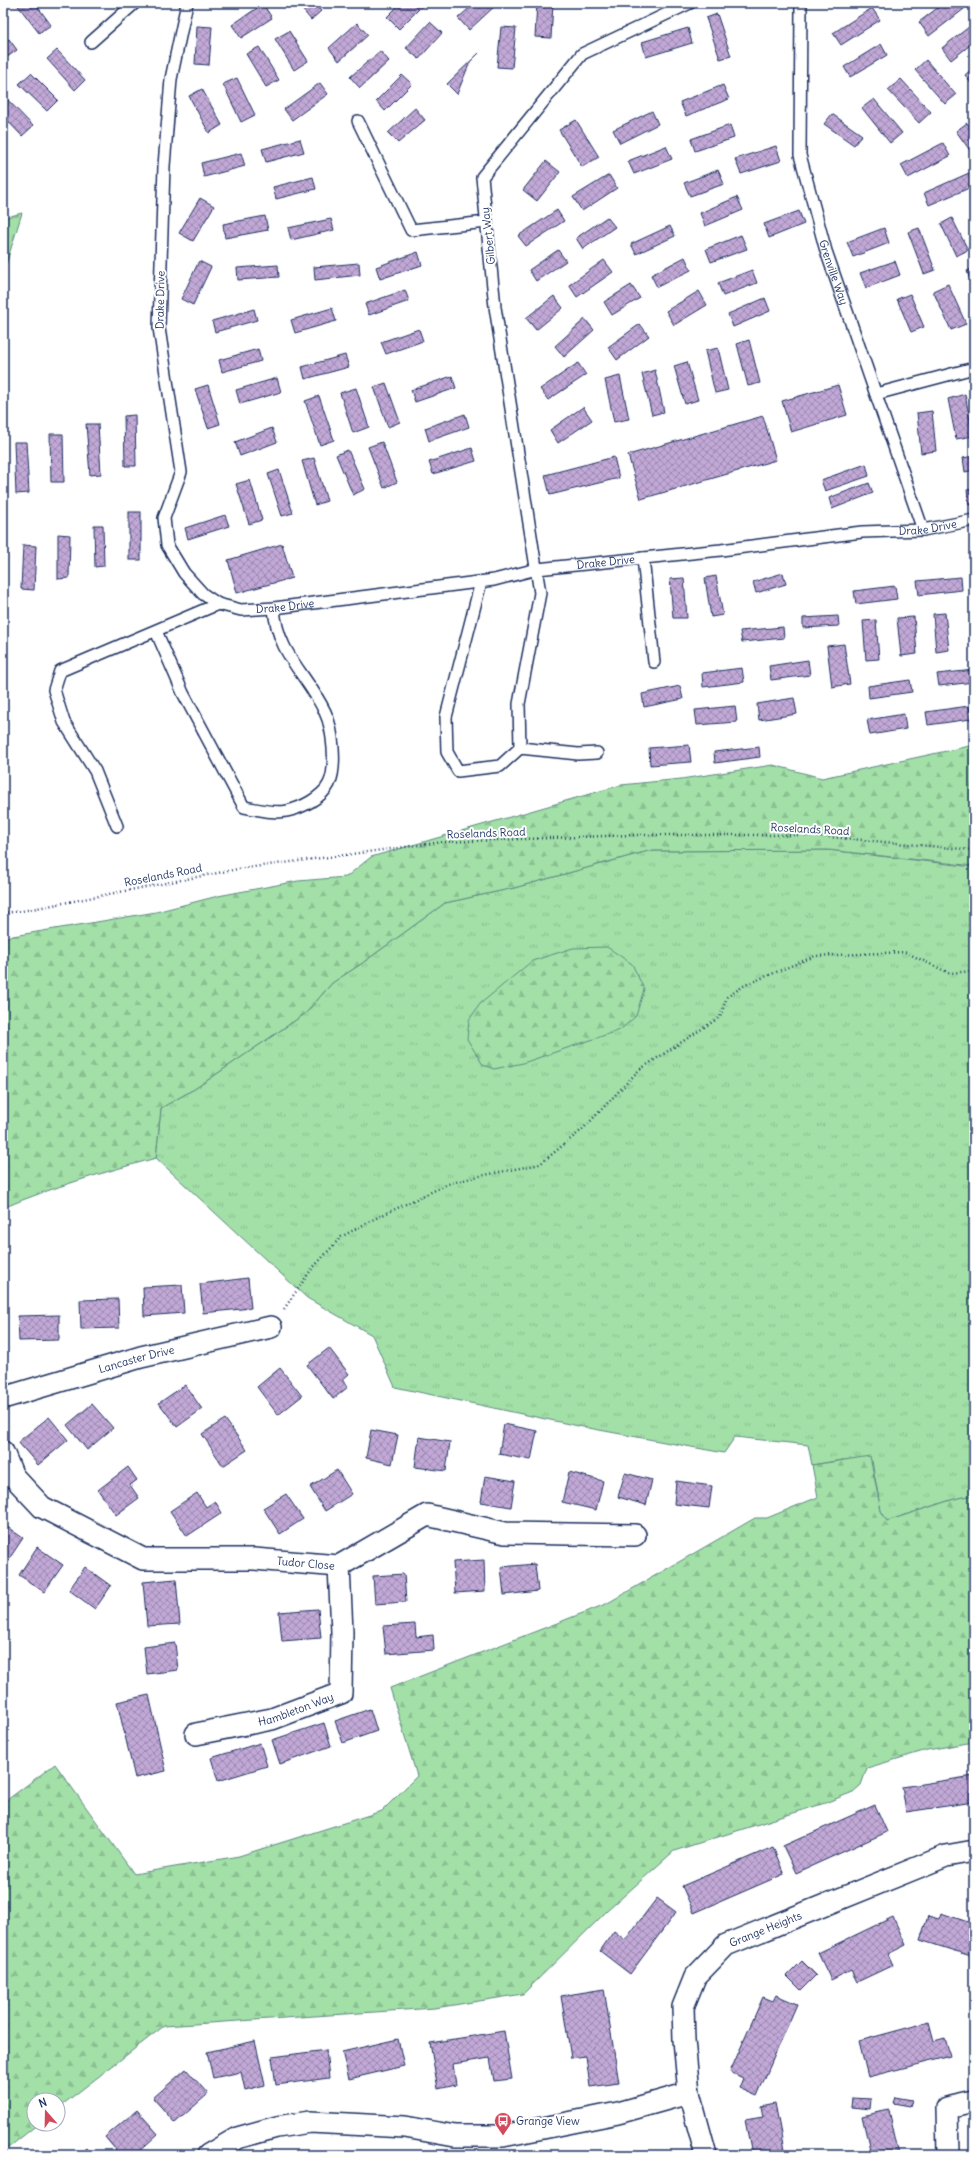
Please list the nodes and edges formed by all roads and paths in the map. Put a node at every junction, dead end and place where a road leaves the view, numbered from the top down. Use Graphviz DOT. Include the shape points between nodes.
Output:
graph roads {
  1 [pos="135,3"];
  2 [pos="187,3"];
  3 [pos="690,3"];
  4 [pos="801,3"];
  5 [pos="91,42"];
  6 [pos="358,121"];
  7 [pos="487,222"];
  8 [pos="974,368"];
  9 [pos="876,394"];
  10 [pos="974,520"];
  11 [pos="923,530"];
  12 [pos="643,558"];
  13 [pos="537,569"];
  14 [pos="481,582"];
  15 [pos="218,604"];
  16 [pos="274,608"];
  17 [pos="156,631"];
  18 [pos="654,662"];
  19 [pos="520,748"];
  20 [pos="597,753"];
  21 [pos="117,826"];
  22 [pos="974,850"];
  23 [pos="3,913"];
  24 [pos="974,971"];
  25 [pos="271,1327"];
  26 [pos="3,1398"];
  27 [pos="3,1452"];
  28 [pos="635,1535"];
  29 [pos="339,1566"];
  30 [pos="196,1734"];
  31 [pos="974,1851"];
  32 [pos="689,2093"];
  33 [pos="974,2102"];
  34 [pos="208,2155"];
  35 [pos="706,2155"];
  36 [pos="948,2155"];
  1 -- 5 [label="lane"];
  2 -- 15 [label="lane, Drake Drive" via="171,79 164,166 159,328 181,472 164,518 167,545 184,573 204,594"];
  3 -- 7 [label="lane, Gilbert Way" via="582,54 482,177"];
  4 -- 9 [label="lane, Grenville Way" via="800,155 826,251"];
  6 -- 7 [label="lane" via="411,230"];
  7 -- 13 [label="lane, Gilbert Way" via="495,307"];
  8 -- 9 [label="lane"];
  9 -- 11 [label="lane, Grenville Way"];
  10 -- 11 [label="lane, Drake Drive"];
  11 -- 12 [label="lane, Drake Drive" via="862,532"];
  12 -- 13 [label="lane, Drake Drive"];
  12 -- 18 [label="lane"];
  13 -- 14 [label="lane, Drake Drive"];
  13 -- 19 [label="lane, Gilbert Way" via="540,593 519,704"];
  14 -- 16 [label="lane, Drake Drive"];
  14 -- 19 [label="lane" via="446,717 447,752 458,771 500,766"];
  15 -- 16 [label="lane, Drake Drive" via="240,610"];
  15 -- 17 [label="lane"];
  16 -- 17 [label="lane" via="280,641 326,713 334,745 329,784 313,801 286,812 244,807 183,692"];
  17 -- 21 [label="lane" via="60,671 54,690 64,722 95,771"];
  19 -- 20 [label="lane" via="578,754"];
  22 -- 23 [label="path, Roselands Road" via="807,835 632,835 443,842 238,868 22,912"];
  24 -- 25 [label="path" via="949,972 906,952 815,956 745,985 727,997 720,1017 640,1070 583,1129 540,1164 448,1184 341,1237 311,1270"];
  25 -- 26 [label="street, Lancaster Drive" via="141,1357"];
  27 -- 29 [label="street, Tudor Close" via="14,1476 42,1507 143,1559 254,1559"];
  28 -- 29 [label="street, Tudor Close" via="505,1533 427,1515"];
  29 -- 30 [label="street, Hambleton Way" via="341,1692 272,1719"];
  31 -- 32 [label="street, Grange Heights" via="946,1856 726,1944 696,1977 683,2006"];
  32 -- 34 [label="street" via="618,2113 503,2136 455,2136 398,2126 310,2122 277,2127 238,2138"];
  32 -- 35 [label="street, Grange Heights"];
  33 -- 36 [label="street" via="947,2108"];
}
